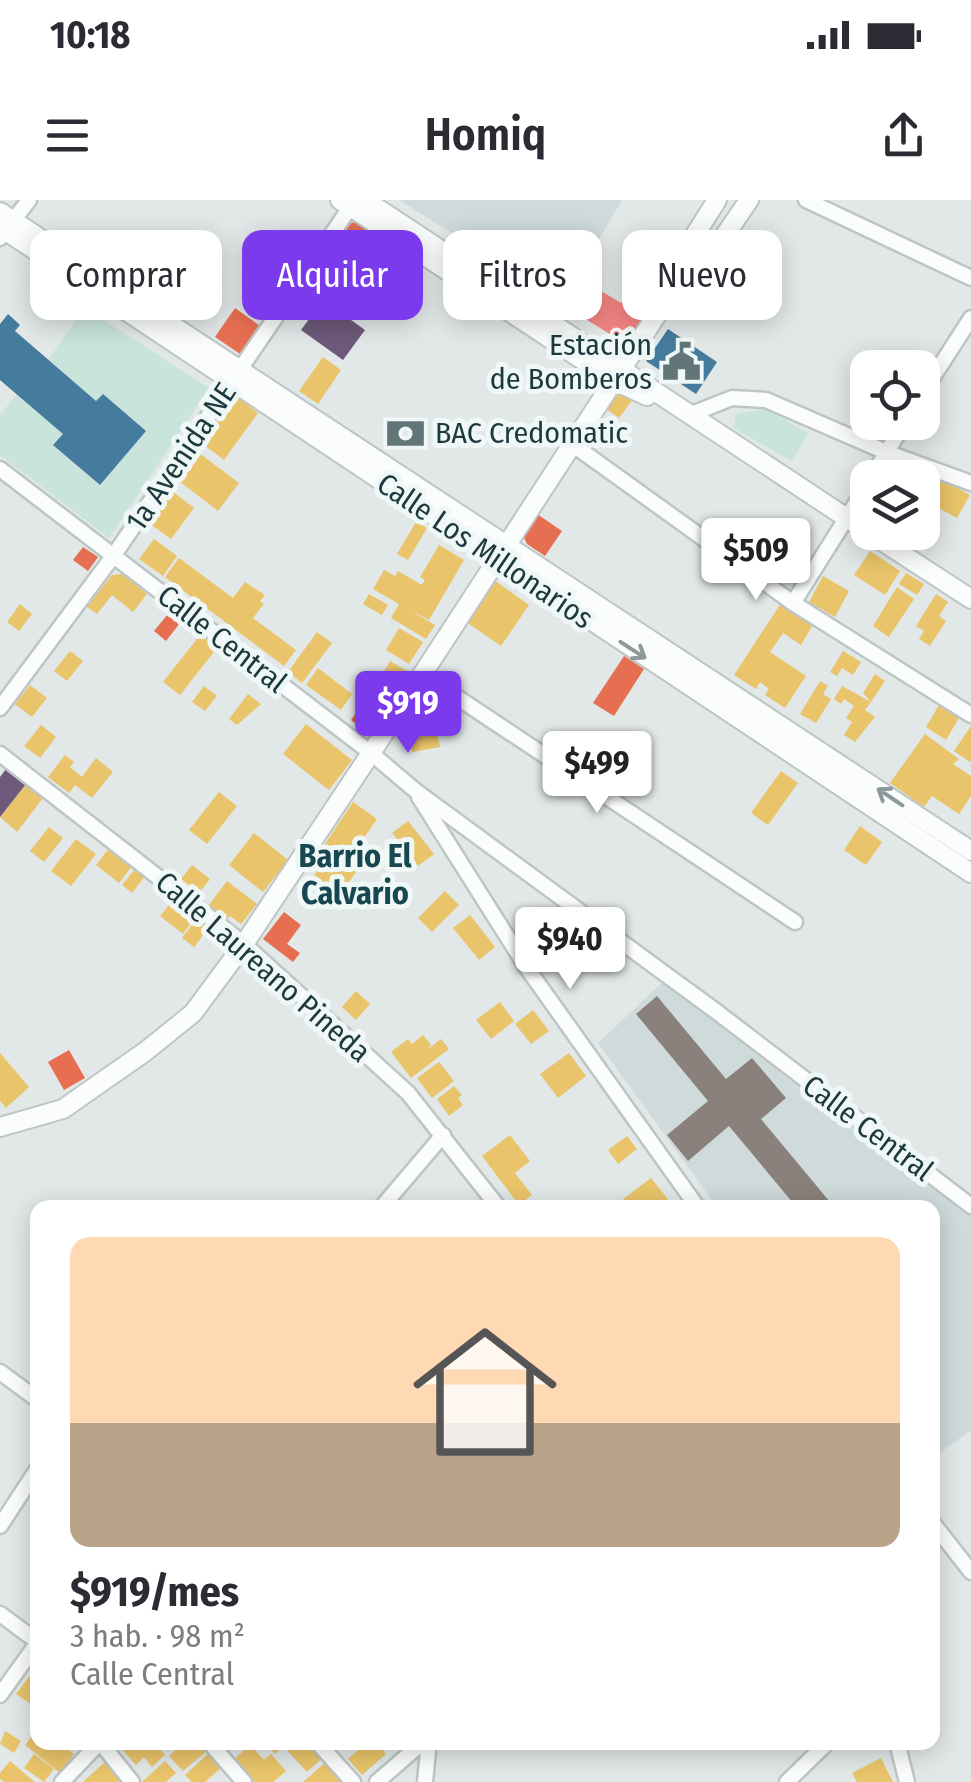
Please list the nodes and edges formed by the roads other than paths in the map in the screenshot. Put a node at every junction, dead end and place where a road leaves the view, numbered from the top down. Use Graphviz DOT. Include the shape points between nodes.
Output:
graph roads {
  1 [pos="29,200"];
  2 [pos="717,200"];
  3 [pos="750,200"];
  4 [pos="806,200"];
  5 [pos="352,202"];
  6 [pos="4,226"];
  7 [pos="698,230"];
  8 [pos="729,230"];
  9 [pos="971,278"];
  10 [pos="971,318"];
  11 [pos="653,320"];
  12 [pos="940,366"];
  13 [pos="618,374"];
  14 [pos="237,376"];
  15 [pos="688,415"];
  16 [pos="893,440"];
  17 [pos="572,444"];
  18 [pos="886,452"];
  19 [pos="881,460"];
  20 [pos="0,470"];
  21 [pos="971,483"];
  22 [pos="850,514"];
  23 [pos="847,519"];
  24 [pos="850,521"];
  25 [pos="896,550"];
  26 [pos="501,552"];
  27 [pos="114,555"];
  28 [pos="971,599"];
  29 [pos="793,603"];
  30 [pos="422,674"];
  31 [pos="0,708"];
  32 [pos="971,716"];
  33 [pos="371,753"];
  34 [pos="0,754"];
  35 [pos="417,792"];
  36 [pos="971,851"];
  37 [pos="971,874"];
  38 [pos="796,922"];
  39 [pos="244,944"];
  40 [pos="0,1127"];
  41 [pos="443,1135"];
  42 [pos="388,1200"];
  43 [pos="493,1200"];
  44 [pos="692,1200"];
  45 [pos="971,1206"];
  46 [pos="0,1372"];
  47 [pos="30,1394"];
  48 [pos="30,1480"];
  49 [pos="0,1526"];
  50 [pos="940,1532"];
  51 [pos="971,1572"];
  52 [pos="0,1614"];
  53 [pos="30,1636"];
  54 [pos="30,1653"];
  55 [pos="0,1695"];
  56 [pos="92,1750"];
  57 [pos="106,1750"];
  58 [pos="216,1750"];
  59 [pos="323,1750"];
  60 [pos="414,1750"];
  61 [pos="428,1750"];
  62 [pos="820,1750"];
  63 [pos="899,1750"];
  64 [pos="62,1782"];
  65 [pos="132,1782"];
  66 [pos="244,1782"];
  67 [pos="352,1782"];
  68 [pos="377,1782"];
  69 [pos="425,1782"];
  70 [pos="787,1782"];
  71 [pos="907,1782"];
  1 -- 6 [label="street"];
  2 -- 7 [label="street"];
  3 -- 8 [label="street"];
  4 -- 9 [label="street"];
  5 -- 13 [label="street"];
  5 -- 14 [label="street, 1a Avenida NE"];
  6 -- 14 [label="street, Calle Los Millonarios"];
  10 -- 12 [label="street"];
  11 -- 13 [label="street"];
  13 -- 15 [label="street"];
  13 -- 17 [label="street"];
  14 -- 26 [label="street, Calle Los Millonarios"];
  14 -- 27 [label="street, 1a Avenida NE"];
  15 -- 18 [label="street" via="732,398 766,400"];
  15 -- 23 [label="street"];
  16 -- 18 [label="street"];
  17 -- 26 [label="street"];
  17 -- 29 [label="street"];
  18 -- 19 [label="street"];
  18 -- 21 [label="street"];
  20 -- 27 [label="street, Calle Central"];
  22 -- 23 [label="street"];
  23 -- 24 [label="street"];
  23 -- 29 [label="street"];
  25 -- 28 [label="street"];
  26 -- 30 [label="street"];
  36 -- 26 [label="street, Calle Los Millonarios, one-way"];
  26 -- 37 [label="street, Calle Los Millonarios, one-way"];
  27 -- 31 [label="street, 1a Avenida NE"];
  27 -- 33 [label="street, Calle Central"];
  29 -- 32 [label="street"];
  30 -- 33 [label="street"];
  30 -- 38 [label="street"];
  33 -- 35 [label="street, Calle Central"];
  33 -- 39 [label="street"];
  34 -- 39 [label="street, Calle Laureano Pineda"];
  35 -- 44 [label="street" via="527,968"];
  35 -- 45 [label="street, Calle Central"];
  39 -- 40 [label="street" via="192,1013 146,1051 62,1109"];
  39 -- 41 [label="street, Calle Laureano Pineda" via="408,1093"];
  41 -- 42 [label="street"];
  41 -- 43 [label="street, Calle Laureano Pineda"];
  46 -- 47 [label="street"];
  48 -- 49 [label="street"];
  50 -- 51 [label="street"];
  52 -- 53 [label="street"];
  54 -- 55 [label="street"];
  56 -- 64 [label="street"];
  57 -- 65 [label="street"];
  58 -- 66 [label="street"];
  59 -- 67 [label="street"];
  60 -- 68 [label="street"];
  61 -- 69 [label="street"];
  62 -- 70 [label="street"];
  63 -- 71 [label="street"];
}
